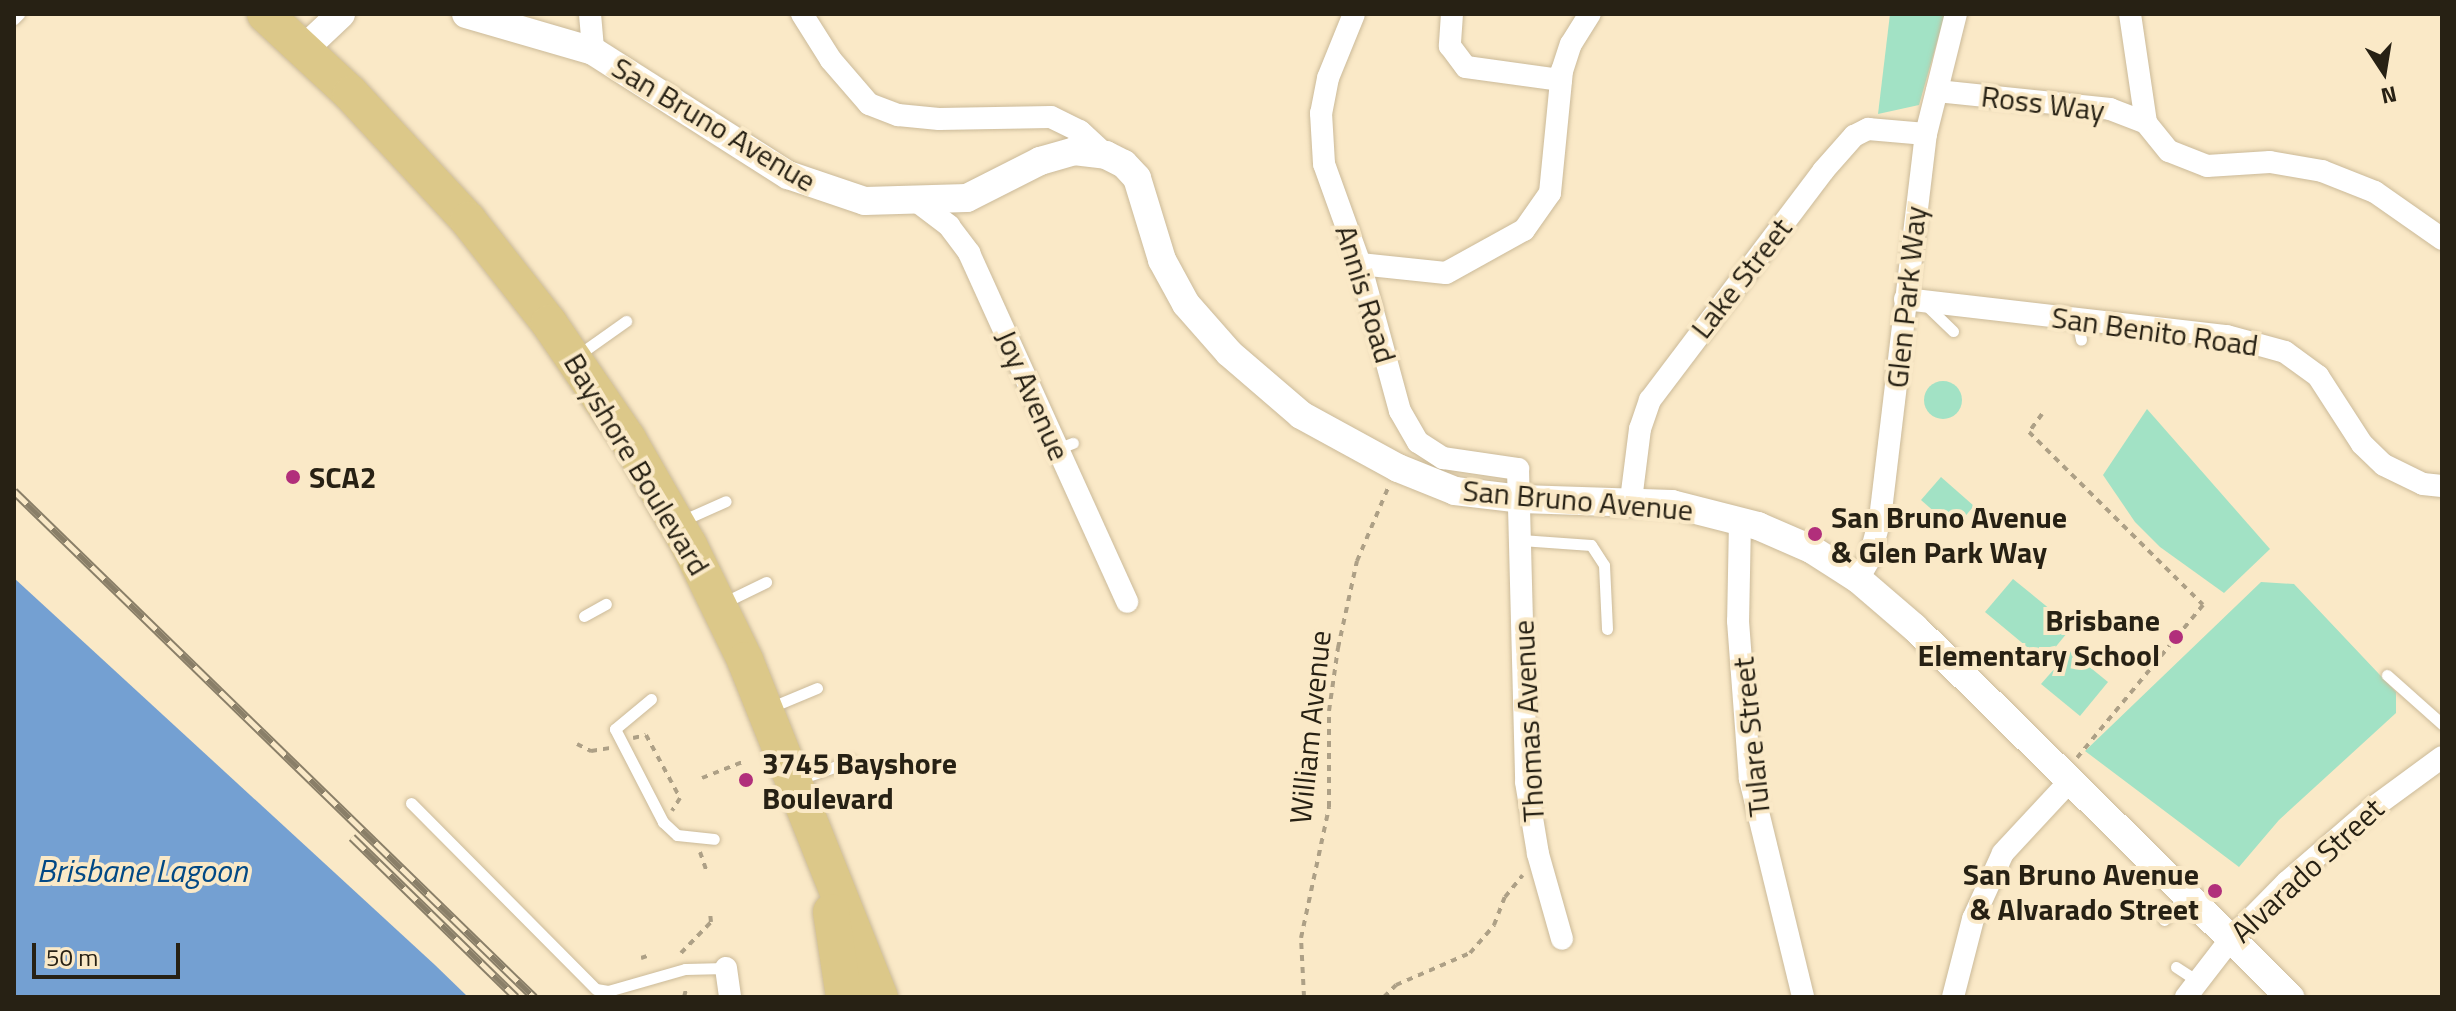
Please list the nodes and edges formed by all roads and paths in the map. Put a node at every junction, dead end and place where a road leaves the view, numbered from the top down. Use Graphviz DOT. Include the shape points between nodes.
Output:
graph roads {
  1 [pos="19,14"];
  2 [pos="265,14"];
  3 [pos="341,14"];
  4 [pos="466,14"];
  5 [pos="590,14"];
  6 [pos="802,14"];
  7 [pos="1354,14"];
  8 [pos="1452,14"];
  9 [pos="1590,14"];
  10 [pos="1956,14"];
  11 [pos="2130,14"];
  12 [pos="14,19"];
  13 [pos="304,49"];
  14 [pos="593,51"];
  15 [pos="1561,80"];
  16 [pos="1937,91"];
  17 [pos="2146,123"];
  18 [pos="1926,134"];
  19 [pos="1106,155"];
  20 [pos="919,203"];
  21 [pos="2442,239"];
  22 [pos="1360,264"];
  23 [pos="1913,300"];
  24 [pos="626,321"];
  25 [pos="1953,331"];
  26 [pos="574,358"];
  27 [pos="2042,414"];
  28 [pos="1398,468"];
  29 [pos="2442,486"];
  30 [pos="1521,499"];
  31 [pos="1631,500"];
  32 [pos="726,501"];
  33 [pos="1740,521"];
  34 [pos="676,523"];
  35 [pos="1521,540"];
  36 [pos="1858,579"];
  37 [pos="766,582"];
  38 [pos="1127,602"];
  39 [pos="606,604"];
  40 [pos="719,605"];
  41 [pos="584,616"];
  42 [pos="1607,629"];
  43 [pos="2387,675"];
  44 [pos="817,688"];
  45 [pos="651,699"];
  46 [pos="766,709"];
  47 [pos="2442,724"];
  48 [pos="630,738"];
  49 [pos="577,744"];
  50 [pos="613,748"];
  51 [pos="2442,757"];
  52 [pos="745,761"];
  53 [pos="852,761"];
  54 [pos="2060,773"];
  55 [pos="702,778"];
  56 [pos="794,780"];
  57 [pos="681,787"];
  58 [pos="675,790"];
  59 [pos="411,803"];
  60 [pos="677,821"];
  61 [pos="714,839"];
  62 [pos="820,844"];
  63 [pos="1538,854"];
  64 [pos="2185,897"];
  65 [pos="710,913"];
  66 [pos="2164,920"];
  67 [pos="1562,939"];
  68 [pos="2230,940"];
  69 [pos="675,954"];
  70 [pos="2176,967"];
  71 [pos="726,968"];
  72 [pos="694,985"];
  73 [pos="2191,989"];
  74 [pos="1801,996"];
  75 [pos="684,997"];
  76 [pos="730,997"];
  77 [pos="844,997"];
  78 [pos="880,997"];
  79 [pos="1304,997"];
  80 [pos="1384,997"];
  81 [pos="1953,997"];
  82 [pos="2290,997"];
  1 -- 12 [label="lane"];
  2 -- 13 [label="main road, Bayshore Boulevard"];
  3 -- 13 [label="street"];
  4 -- 14 [label="street, San Bruno Avenue"];
  5 -- 14 [label="street"];
  6 -- 19 [label="street" via="831,60 869,104 926,118 1051,117 1080,131"];
  7 -- 22 [label="street, Annis Road" via="1328,78 1321,113 1324,164"];
  8 -- 15 [label="street" via="1450,46 1466,67"];
  9 -- 15 [label="street" via="1571,44"];
  10 -- 16 [label="street, Glen Park Way"];
  11 -- 17 [label="street"];
  13 -- 26 [label="main road, Bayshore Boulevard" via="468,220"];
  14 -- 20 [label="street, San Bruno Avenue" via="801,182 865,201"];
  15 -- 22 [label="street" via="1550,193 1524,230 1446,273"];
  16 -- 17 [label="street, Ross Way" via="2110,109"];
  16 -- 18 [label="street, Glen Park Way"];
  17 -- 21 [label="street" via="2169,151 2197,164 2284,163 2349,180"];
  18 -- 23 [label="street, Glen Park Way"];
  18 -- 31 [label="street, Lake Street" via="1868,129 1854,136 1823,171 1650,400 1640,429"];
  19 -- 20 [label="street, San Bruno Avenue" via="1074,151 1040,161 967,198"];
  19 -- 28 [label="street, San Bruno Avenue" via="1137,178 1169,275 1212,336 1301,415"];
  20 -- 38 [label="street, Joy Avenue" via="949,226 969,253 1065,446"];
  22 -- 30 [label="street, Annis Road" via="1400,411 1418,442 1443,458 1518,469"];
  23 -- 25 [label="lane"];
  23 -- 29 [label="street, San Benito Road" via="2079,330 2227,336 2296,356 2328,388 2356,436 2384,465 2423,484"];
  23 -- 36 [label="street, Glen Park Way" via="1880,519"];
  24 -- 26 [label="lane"];
  26 -- 34 [label="main road, Bayshore Boulevard"];
  27 -- 54 [label="path" via="2029,432 2203,605 2077,759 2066,749"];
  28 -- 30 [label="street, San Bruno Avenue" via="1455,491"];
  28 -- 79 [label="path, William Avenue" via="1357,561 1340,633 1329,711 1329,807 1301,938"];
  30 -- 31 [label="street, San Bruno Avenue"];
  30 -- 35 [label="street, Thomas Avenue"];
  31 -- 33 [label="street, San Bruno Avenue"];
  32 -- 34 [label="lane"];
  33 -- 36 [label="street, San Bruno Avenue" via="1811,549"];
  33 -- 74 [label="street, Tulare Street" via="1738,621 1750,779"];
  34 -- 40 [label="main road, Bayshore Boulevard"];
  35 -- 42 [label="lane" via="1591,545 1604,565"];
  35 -- 63 [label="street, Thomas Avenue" via="1526,782"];
  36 -- 54 [label="street, San Bruno Avenue" via="1914,627"];
  37 -- 40 [label="lane"];
  39 -- 41 [label="lane"];
  40 -- 46 [label="main road, Bayshore Boulevard"];
  43 -- 47 [label="lane"];
  44 -- 46 [label="lane"];
  45 -- 61 [label="lane" via="615,729 663,822 677,835"];
  46 -- 56 [label="main road, Bayshore Boulevard"];
  48 -- 58 [label="path" via="646,735"];
  49 -- 50 [label="path" via="591,751"];
  51 -- 68 [label="street, Alvarado Street" via="2335,839"];
  52 -- 55 [label="path"];
  53 -- 56 [label="lane"];
  54 -- 64 [label="street, San Bruno Avenue"];
  54 -- 81 [label="street" via="2003,853 1973,919"];
  56 -- 62 [label="main road, Bayshore Boulevard"];
  57 -- 58 [label="path"];
  58 -- 60 [label="path" via="680,798 669,815"];
  59 -- 71 [label="lane" via="596,989 608,991 636,974"];
  62 -- 77 [label="main road"];
  62 -- 78 [label="main road, Bayshore Boulevard"];
  63 -- 67 [label="street, Thomas Avenue"];
  63 -- 80 [label="path" via="1470,953 1396,985"];
  64 -- 66 [label="lane"];
  64 -- 68 [label="street, San Bruno Avenue"];
  65 -- 69 [label="path" via="711,922"];
  68 -- 73 [label="street, Alvarado Street"];
  68 -- 82 [label="street, San Bruno Avenue"];
  70 -- 73 [label="lane"];
  71 -- 76 [label="street"];
  72 -- 75 [label="path" via="683,986"];
}
